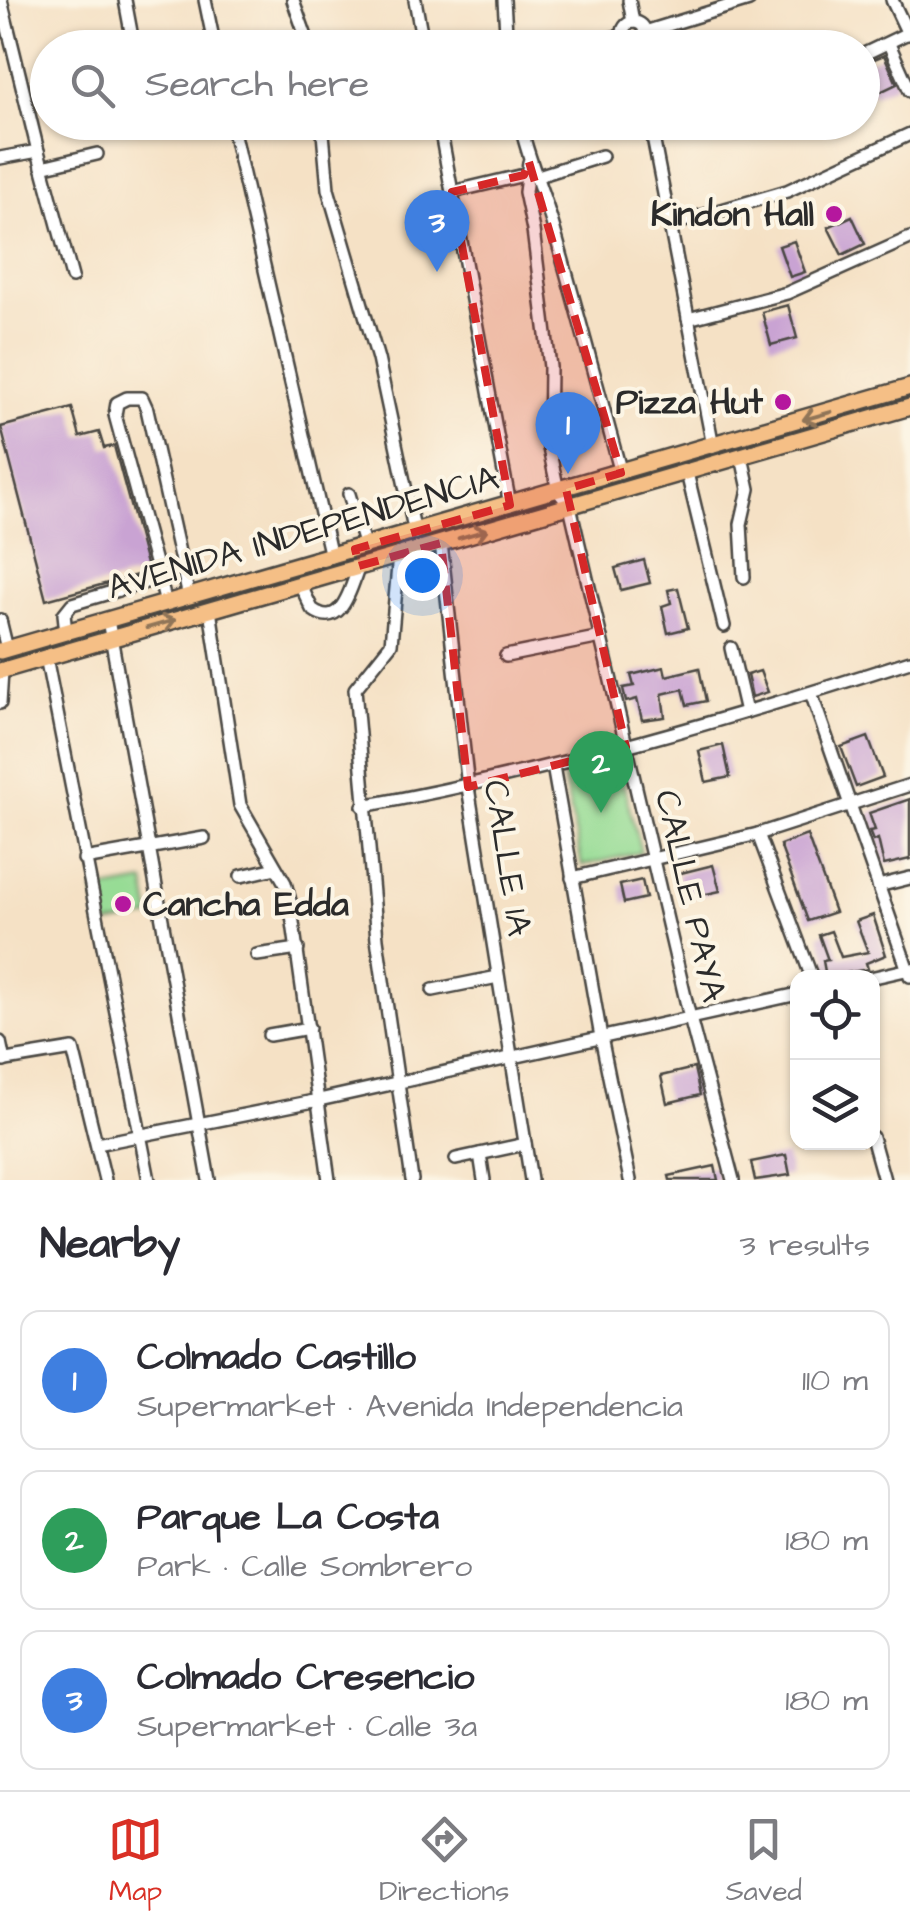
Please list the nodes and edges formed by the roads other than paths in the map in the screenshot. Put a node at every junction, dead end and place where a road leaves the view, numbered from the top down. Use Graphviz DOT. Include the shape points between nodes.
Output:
graph roads {
  1 [pos="2,0"];
  2 [pos="125,0"];
  3 [pos="204,0"];
  4 [pos="293,0"];
  5 [pos="415,0"];
  6 [pos="504,0"];
  7 [pos="629,0"];
  8 [pos="749,0"];
  9 [pos="892,0"];
  10 [pos="633,22"];
  11 [pos="131,30"];
  12 [pos="211,30"];
  13 [pos="304,30"];
  14 [pos="421,30"];
  15 [pos="506,30"];
  16 [pos="625,30"];
  17 [pos="644,30"];
  18 [pos="652,30"];
  19 [pos="909,33"];
  20 [pos="889,44"];
  21 [pos="880,48"];
  22 [pos="910,91"];
  23 [pos="30,117"];
  24 [pos="910,134"];
  25 [pos="35,140"];
  26 [pos="235,140"];
  27 [pos="324,140"];
  28 [pos="442,140"];
  29 [pos="524,140"];
  30 [pos="654,140"];
  31 [pos="38,151"];
  32 [pos="97,154"];
  33 [pos="602,156"];
  34 [pos="0,158"];
  35 [pos="42,167"];
  36 [pos="530,176"];
  37 [pos="452,192"];
  38 [pos="670,225"];
  39 [pos="910,238"];
  40 [pos="72,277"];
  41 [pos="688,319"];
  42 [pos="910,387"];
  43 [pos="910,407"];
  44 [pos="713,446"];
  45 [pos="742,457"];
  46 [pos="622,473"];
  47 [pos="687,473"];
  48 [pos="558,491"];
  49 [pos="349,494"];
  50 [pos="510,505"];
  51 [pos="570,506"];
  52 [pos="414,532"];
  53 [pos="441,544"];
  54 [pos="360,548"];
  55 [pos="399,556"];
  56 [pos="331,557"];
  57 [pos="359,566"];
  58 [pos="259,577"];
  59 [pos="744,577"];
  60 [pos="160,578"];
  61 [pos="300,584"];
  62 [pos="263,594"];
  63 [pos="189,597"];
  64 [pos="166,603"];
  65 [pos="210,610"];
  66 [pos="0,620"];
  67 [pos="108,620"];
  68 [pos="724,626"];
  69 [pos="66,632"];
  70 [pos="601,637"];
  71 [pos="112,638"];
  72 [pos="730,648"];
  73 [pos="4,650"];
  74 [pos="506,656"];
  75 [pos="46,657"];
  76 [pos="910,661"];
  77 [pos="1,671"];
  78 [pos="810,693"];
  79 [pos="0,703"];
  80 [pos="746,712"];
  81 [pos="626,747"];
  82 [pos="553,766"];
  83 [pos="910,785"];
  84 [pos="468,787"];
  85 [pos="363,806"];
  86 [pos="849,806"];
  87 [pos="758,834"];
  88 [pos="204,838"];
  89 [pos="149,846"];
  90 [pos="84,860"];
  91 [pos="654,860"];
  92 [pos="276,868"];
  93 [pos="241,876"];
  94 [pos="572,878"];
  95 [pos="910,878"];
  96 [pos="878,886"];
  97 [pos="298,948"];
  98 [pos="257,955"];
  99 [pos="809,970"];
  100 [pos="909,971"];
  101 [pos="880,976"];
  102 [pos="498,977"];
  103 [pos="432,990"];
  104 [pos="790,996"];
  105 [pos="690,1018"];
  106 [pos="309,1028"];
  107 [pos="269,1035"];
  108 [pos="601,1037"];
  109 [pos="0,1042"];
  110 [pos="510,1056"];
  111 [pos="2,1061"];
  112 [pos="398,1082"];
  113 [pos="319,1100"];
  114 [pos="198,1124"];
  115 [pos="140,1135"];
  116 [pos="97,1144"];
  117 [pos="524,1144"];
  118 [pos="876,1150"];
  119 [pos="480,1154"];
  120 [pos="456,1159"];
  121 [pos="106,1180"];
  122 [pos="149,1180"];
  123 [pos="209,1180"];
  124 [pos="329,1180"];
  125 [pos="412,1180"];
  126 [pos="484,1180"];
  127 [pos="530,1180"];
  128 [pos="630,1180"];
  129 [pos="733,1180"];
  130 [pos="884,1180"];
  1 -- 23 [label="street"];
  2 -- 11 [label="street"];
  3 -- 12 [label="street"];
  4 -- 13 [label="street"];
  5 -- 14 [label="street"];
  6 -- 15 [label="street"];
  7 -- 10 [label="street"];
  8 -- 18 [label="street"];
  9 -- 19 [label="street"];
  10 -- 16 [label="street"];
  10 -- 17 [label="street"];
  19 -- 20 [label="street"];
  20 -- 21 [label="street"];
  20 -- 22 [label="street"];
  24 -- 38 [label="street" via="787,191"];
  25 -- 31 [label="street"];
  26 -- 56 [label="street"];
  27 -- 52 [label="street" via="328,189 378,359"];
  28 -- 37 [label="street"];
  29 -- 36 [label="street"];
  30 -- 38 [label="street"];
  31 -- 34 [label="street"];
  31 -- 35 [label="street"];
  32 -- 35 [label="street"];
  33 -- 36 [label="street"];
  35 -- 40 [label="street"];
  36 -- 37 [label="street"];
  36 -- 46 [label="street" via="544,196"];
  36 -- 48 [label="street" via="550,366 549,448"];
  37 -- 50 [label="street"];
  38 -- 41 [label="street"];
  39 -- 41 [label="street" via="787,293"];
  41 -- 44 [label="street"];
  42 -- 44 [label="main road, AVENIDA INDEPENDENCIA, one-way"];
  43 -- 45 [label="main road, AVENIDA INDEPENDENCIA"];
  44 -- 46 [label="main road, AVENIDA INDEPENDENCIA"];
  45 -- 47 [label="main road, AVENIDA INDEPENDENCIA"];
  45 -- 59 [label="street" via="748,489"];
  46 -- 48 [label="main road, AVENIDA INDEPENDENCIA"];
  47 -- 51 [label="main road, AVENIDA INDEPENDENCIA"];
  47 -- 68 [label="street"];
  48 -- 50 [label="main road, AVENIDA INDEPENDENCIA"];
  48 -- 51 [label="street"];
  49 -- 54 [label="street"];
  50 -- 52 [label="main road, AVENIDA INDEPENDENCIA"];
  53 -- 51 [label="main road, AVENIDA INDEPENDENCIA, one-way"];
  51 -- 70 [label="street, CALLE PAYA"];
  52 -- 54 [label="main road, AVENIDA INDEPENDENCIA"];
  53 -- 55 [label="main road, AVENIDA INDEPENDENCIA"];
  53 -- 84 [label="street, CALLE 1A"];
  54 -- 56 [label="main road, AVENIDA INDEPENDENCIA"];
  54 -- 57 [label="main road"];
  55 -- 57 [label="main road, AVENIDA INDEPENDENCIA"];
  55 -- 85 [label="street" via="392,644 355,689"];
  56 -- 58 [label="main road, AVENIDA INDEPENDENCIA"];
  57 -- 61 [label="main road, AVENIDA INDEPENDENCIA"];
  57 -- 61 [label="street" via="338,613 312,609"];
  58 -- 62 [label="main road"];
  58 -- 63 [label="main road, AVENIDA INDEPENDENCIA"];
  60 -- 63 [label="street" via="114,416 116,403 137,395 147,409"];
  60 -- 64 [label="street"];
  60 -- 69 [label="street" via="72,604 64,614"];
  61 -- 62 [label="main road, AVENIDA INDEPENDENCIA"];
  62 -- 65 [label="main road, AVENIDA INDEPENDENCIA"];
  63 -- 64 [label="main road, AVENIDA INDEPENDENCIA"];
  64 -- 67 [label="main road, AVENIDA INDEPENDENCIA"];
  71 -- 65 [label="main road, AVENIDA INDEPENDENCIA, one-way"];
  65 -- 92 [label="street" via="239,802"];
  66 -- 73 [label="street"];
  67 -- 69 [label="main road, AVENIDA INDEPENDENCIA"];
  67 -- 71 [label="street"];
  69 -- 73 [label="main road, AVENIDA INDEPENDENCIA"];
  70 -- 74 [label="street"];
  70 -- 81 [label="street, CALLE PAYA"];
  71 -- 75 [label="main road, AVENIDA INDEPENDENCIA"];
  71 -- 89 [label="street"];
  72 -- 80 [label="street"];
  75 -- 77 [label="main road, AVENIDA INDEPENDENCIA"];
  75 -- 90 [label="street"];
  76 -- 78 [label="street"];
  77 -- 79 [label="street"];
  78 -- 80 [label="street"];
  78 -- 86 [label="street"];
  80 -- 81 [label="street"];
  81 -- 82 [label="street"];
  81 -- 91 [label="street, CALLE PAYA"];
  82 -- 84 [label="street"];
  82 -- 94 [label="street"];
  83 -- 86 [label="street"];
  84 -- 85 [label="street"];
  84 -- 102 [label="street, CALLE 1A"];
  85 -- 112 [label="street"];
  86 -- 87 [label="street"];
  86 -- 96 [label="street"];
  87 -- 91 [label="street"];
  87 -- 99 [label="street"];
  88 -- 89 [label="street"];
  89 -- 90 [label="street"];
  89 -- 114 [label="street"];
  90 -- 115 [label="street"];
  91 -- 94 [label="street"];
  91 -- 105 [label="street, CALLE PAYA"];
  92 -- 93 [label="street"];
  92 -- 97 [label="street" via="288,892"];
  94 -- 108 [label="street"];
  95 -- 96 [label="street"];
  96 -- 100 [label="street"];
  97 -- 98 [label="street"];
  97 -- 106 [label="street"];
  100 -- 101 [label="street"];
  102 -- 103 [label="street"];
  102 -- 110 [label="street, CALLE 1A"];
  104 -- 105 [label="street"];
  105 -- 108 [label="street"];
  105 -- 129 [label="street, CALLE PAYA"];
  106 -- 107 [label="street"];
  106 -- 113 [label="street"];
  108 -- 110 [label="street"];
  108 -- 128 [label="street"];
  109 -- 111 [label="street"];
  110 -- 112 [label="street"];
  110 -- 117 [label="street, CALLE 1A"];
  111 -- 116 [label="street" via="73,1049"];
  112 -- 113 [label="street"];
  112 -- 125 [label="street"];
  113 -- 114 [label="street"];
  113 -- 124 [label="street"];
  114 -- 115 [label="street"];
  114 -- 123 [label="street"];
  115 -- 116 [label="street"];
  115 -- 122 [label="street"];
  116 -- 121 [label="street"];
  117 -- 119 [label="street"];
  117 -- 127 [label="street, CALLE 1A"];
  118 -- 130 [label="street"];
  119 -- 120 [label="street"];
  119 -- 126 [label="street"];
}
